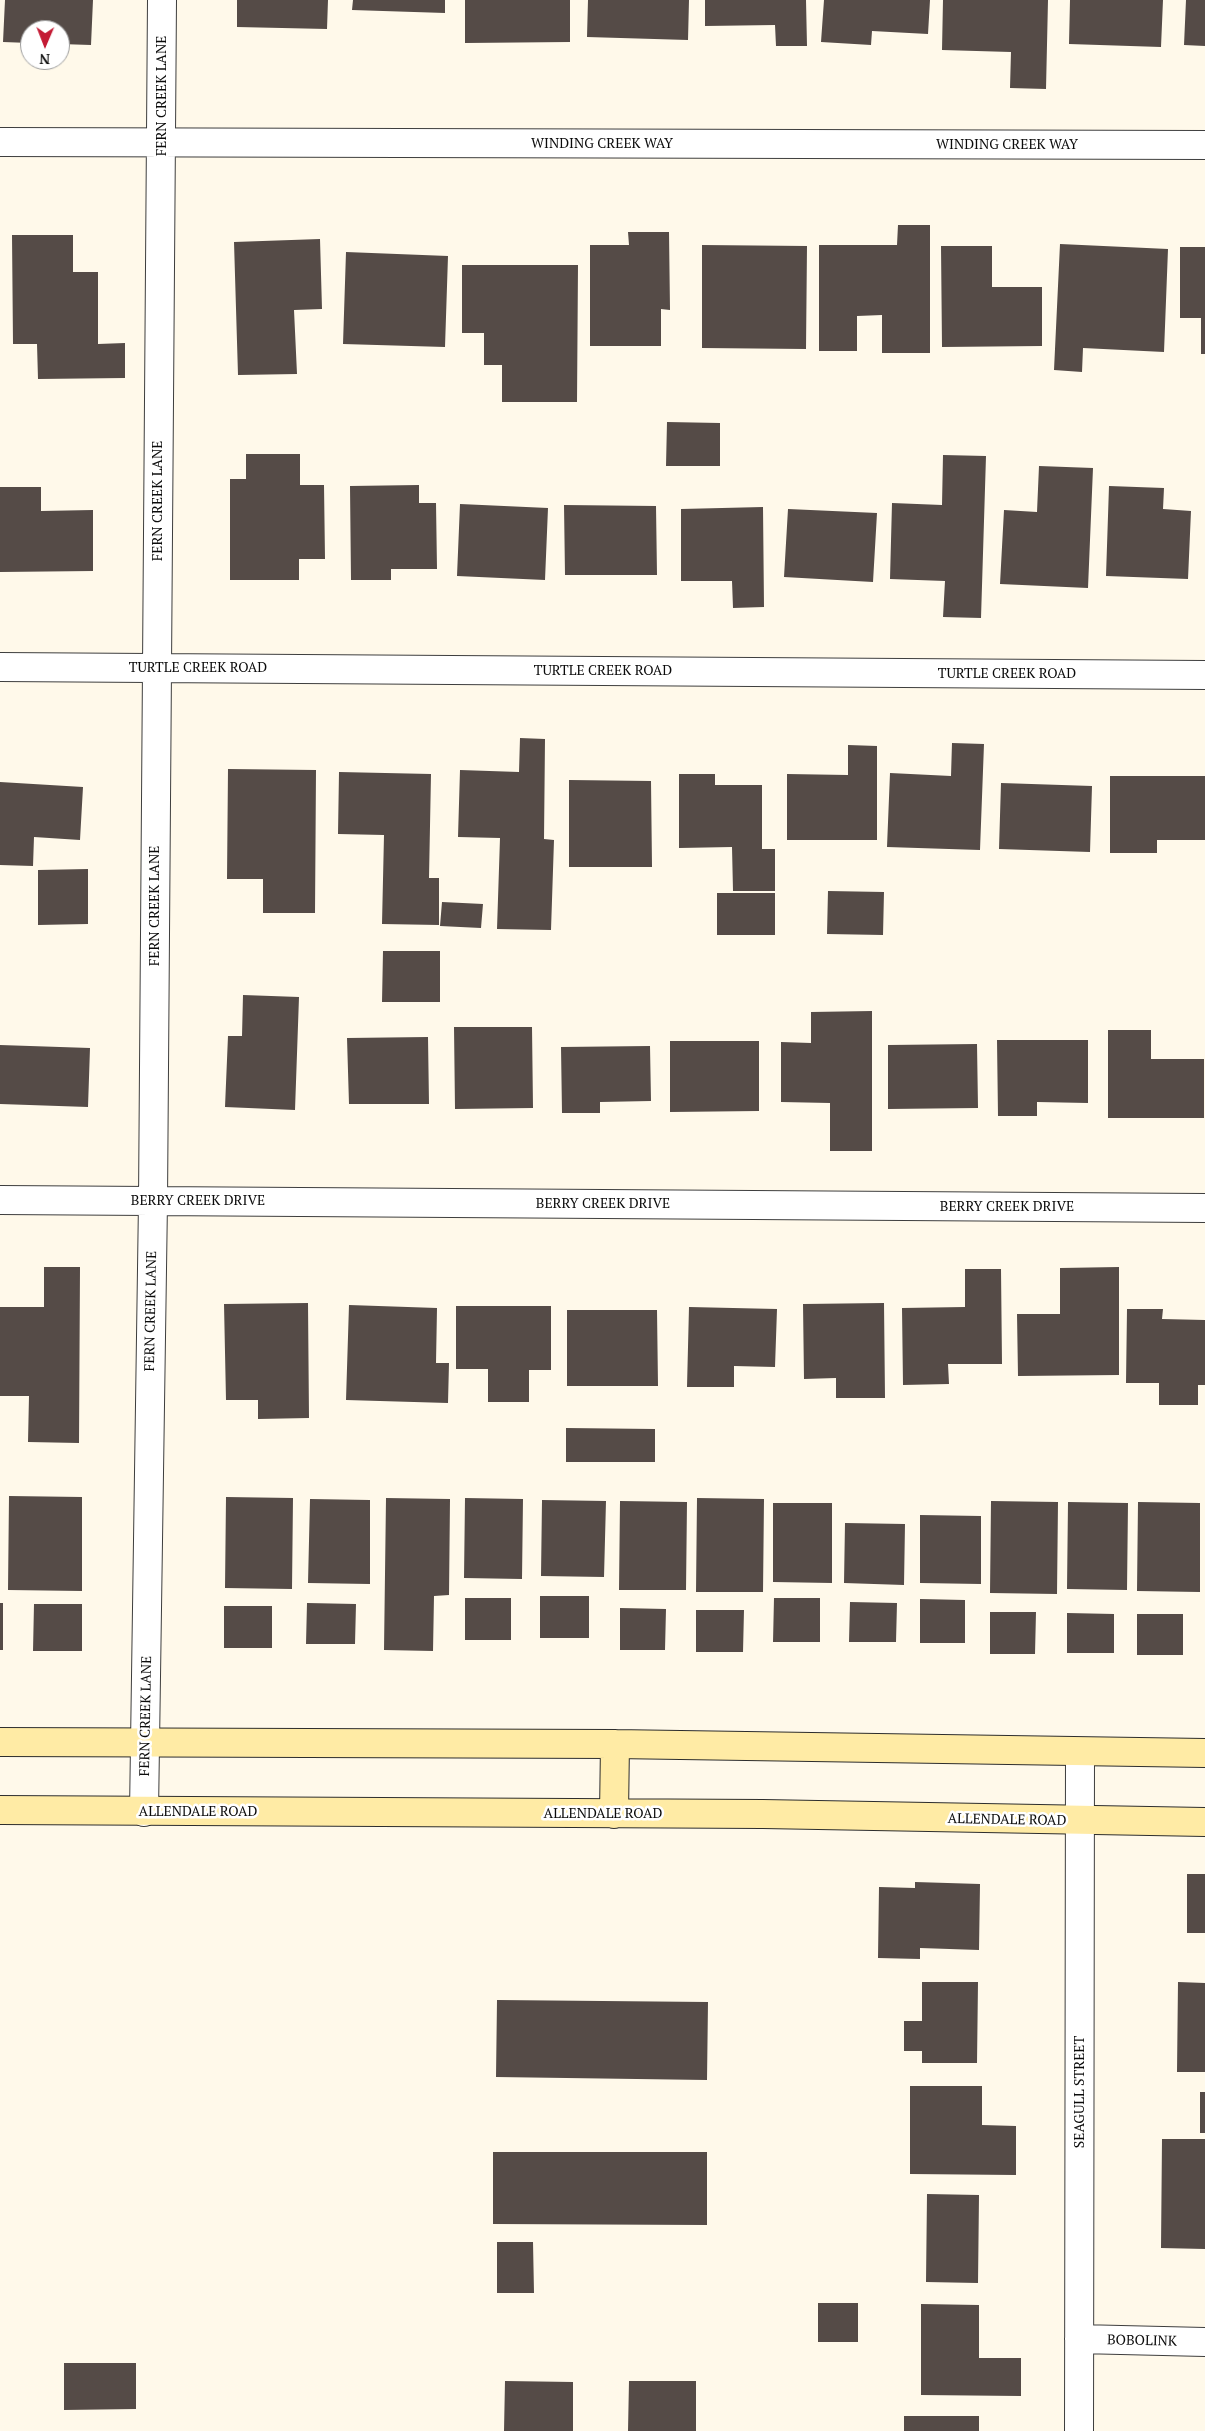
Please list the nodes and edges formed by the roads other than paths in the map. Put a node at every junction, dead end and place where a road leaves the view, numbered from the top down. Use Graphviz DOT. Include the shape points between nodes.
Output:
graph roads {
  1 [pos="162,0"];
  2 [pos="0,142"];
  3 [pos="161,144"];
  4 [pos="1205,145"];
  5 [pos="0,667"];
  6 [pos="157,668"];
  7 [pos="1205,676"];
  8 [pos="0,1200"];
  9 [pos="153,1201"];
  10 [pos="1205,1208"];
  11 [pos="0,1742"];
  12 [pos="146,1743"];
  13 [pos="615,1744"];
  14 [pos="1080,1752"];
  15 [pos="1205,1753"];
  16 [pos="0,1810"];
  17 [pos="144,1812"];
  18 [pos="614,1814"];
  19 [pos="1080,1821"];
  20 [pos="1205,1822"];
  21 [pos="1079,2339"];
  22 [pos="1205,2342"];
  23 [pos="1079,2431"];
  1 -- 3 [label="street, FERN CREEK LANE"];
  2 -- 3 [label="street, WINDING CREEK WAY"];
  3 -- 4 [label="street, WINDING CREEK WAY"];
  3 -- 6 [label="street, FERN CREEK LANE"];
  5 -- 6 [label="street, TURTLE CREEK ROAD"];
  6 -- 7 [label="street, TURTLE CREEK ROAD"];
  6 -- 9 [label="street, FERN CREEK LANE"];
  8 -- 9 [label="street, BERRY CREEK DRIVE"];
  9 -- 10 [label="street, BERRY CREEK DRIVE"];
  9 -- 12 [label="street, FERN CREEK LANE"];
  11 -- 12 [label="main road"];
  12 -- 13 [label="main road"];
  12 -- 17 [label="street, FERN CREEK LANE"];
  13 -- 14 [label="main road"];
  13 -- 18 [label="main road"];
  14 -- 15 [label="main road"];
  14 -- 19 [label="street, SEAGULL STREET"];
  16 -- 17 [label="main road, ALLENDALE ROAD"];
  17 -- 18 [label="main road, ALLENDALE ROAD"];
  18 -- 19 [label="main road, ALLENDALE ROAD"];
  19 -- 20 [label="main road, ALLENDALE ROAD"];
  19 -- 21 [label="street, SEAGULL STREET"];
  21 -- 22 [label="street, BOBOLINK"];
  21 -- 23 [label="street, SEAGULL STREET"];
}
